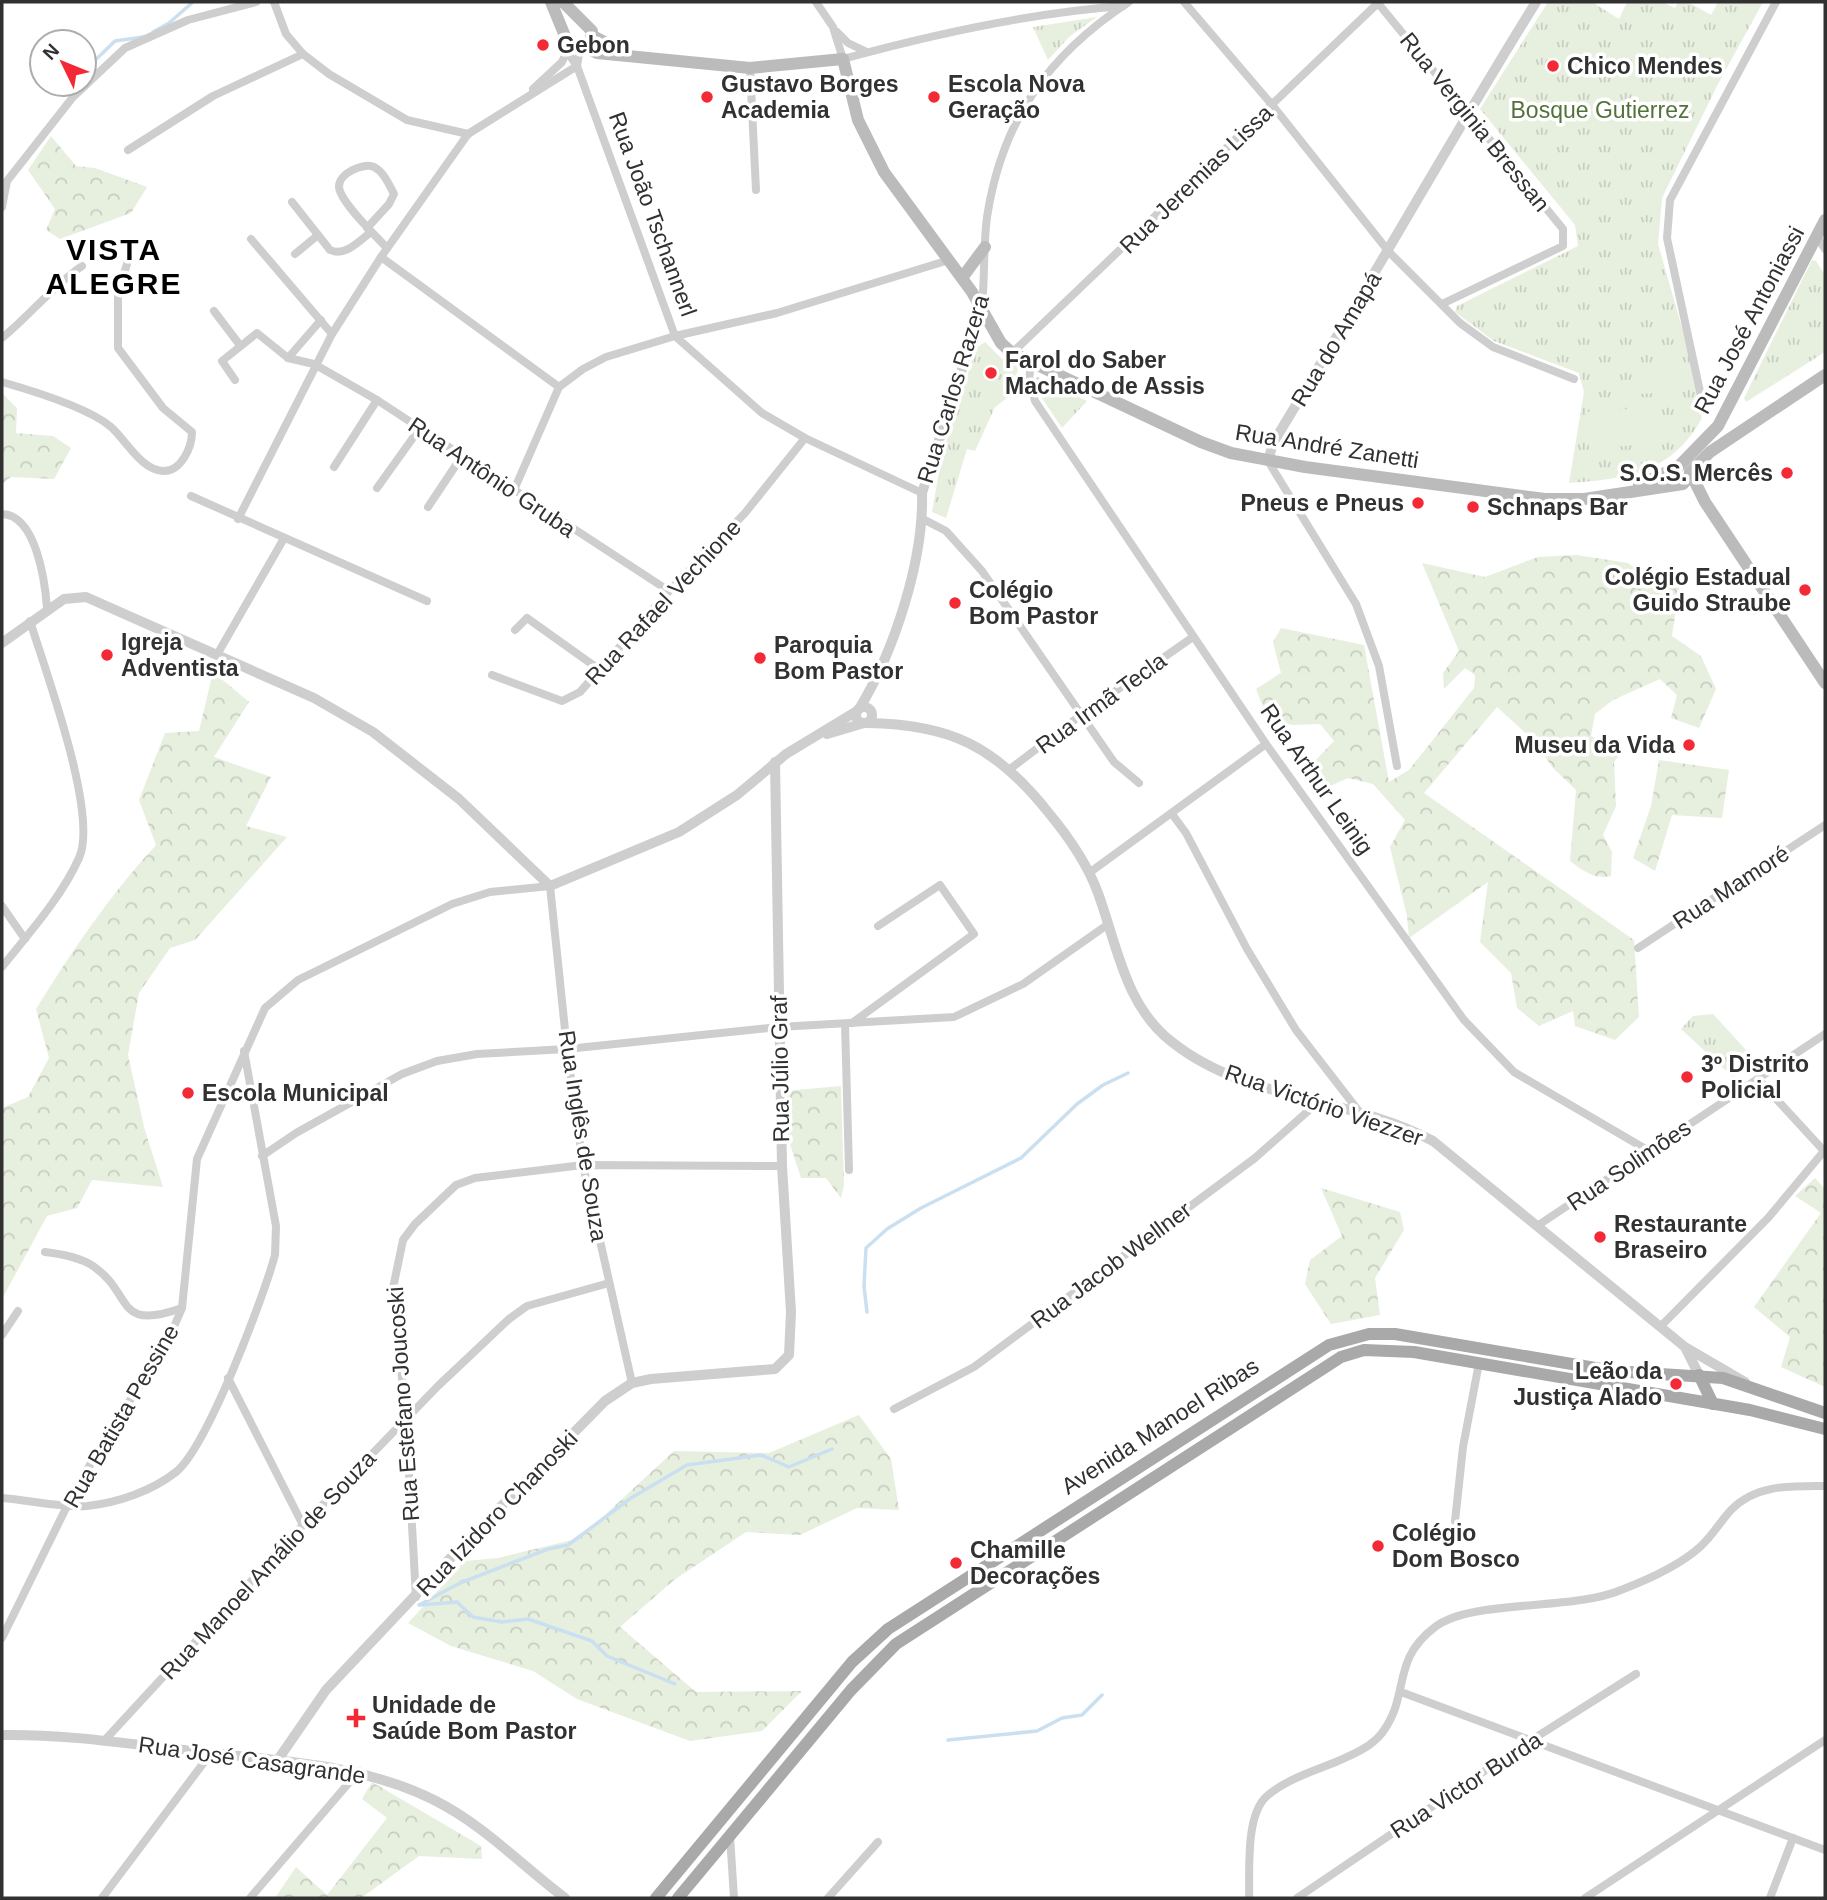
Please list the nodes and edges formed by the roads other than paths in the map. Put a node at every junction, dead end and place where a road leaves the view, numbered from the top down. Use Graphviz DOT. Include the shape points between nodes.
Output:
graph roads {
  1 [pos="256,2"];
  2 [pos="274,2"];
  3 [pos="551,2"];
  4 [pos="564,2"];
  5 [pos="816,2"];
  6 [pos="1184,2"];
  7 [pos="1377,2"];
  8 [pos="1536,2"];
  9 [pos="1776,2"];
  10 [pos="1126,4"];
  11 [pos="581,21"];
  12 [pos="833,27"];
  13 [pos="593,36"];
  14 [pos="573,45"];
  15 [pos="868,52"];
  16 [pos="303,54"];
  17 [pos="627,54"];
  18 [pos="843,59"];
  19 [pos="577,66"];
  20 [pos="750,68"];
  21 [pos="512,106"];
  22 [pos="1273,106"];
  23 [pos="1466,114"];
  24 [pos="468,134"];
  25 [pos="128,150"];
  26 [pos="756,190"];
  27 [pos="292,202"];
  28 [pos="2,207"];
  29 [pos="1825,220"];
  30 [pos="369,230"];
  31 [pos="318,235"];
  32 [pos="1817,237"];
  33 [pos="251,239"];
  34 [pos="985,247"];
  35 [pos="387,248"];
  36 [pos="1825,249"];
  37 [pos="131,251"];
  38 [pos="1389,252"];
  39 [pos="295,254"];
  40 [pos="381,257"];
  41 [pos="949,260"];
  42 [pos="82,266"];
  43 [pos="962,278"];
  44 [pos="1442,304"];
  45 [pos="982,310"];
  46 [pos="214,312"];
  47 [pos="321,320"];
  48 [pos="332,334"];
  49 [pos="674,336"];
  50 [pos="2,338"];
  51 [pos="239,344"];
  52 [pos="1012,353"];
  53 [pos="288,358"];
  54 [pos="1031,363"];
  55 [pos="314,364"];
  56 [pos="1825,375"];
  57 [pos="1574,379"];
  58 [pos="235,380"];
  59 [pos="2,382"];
  60 [pos="559,387"];
  61 [pos="377,400"];
  62 [pos="1704,410"];
  63 [pos="420,428"];
  64 [pos="805,438"];
  65 [pos="461,456"];
  66 [pos="1268,461"];
  67 [pos="334,467"];
  68 [pos="1683,475"];
  69 [pos="377,488"];
  70 [pos="514,490"];
  71 [pos="922,493"];
  72 [pos="191,496"];
  73 [pos="428,506"];
  74 [pos="2,514"];
  75 [pos="238,519"];
  76 [pos="923,519"];
  77 [pos="283,540"];
  78 [pos="670,591"];
  79 [pos="427,601"];
  80 [pos="47,608"];
  81 [pos="30,621"];
  82 [pos="515,630"];
  83 [pos="1194,637"];
  84 [pos="2,643"];
  85 [pos="218,653"];
  86 [pos="600,670"];
  87 [pos="492,675"];
  88 [pos="1825,683"];
  89 [pos="865,710"];
  90 [pos="1081,715"];
  91 [pos="865,723"];
  92 [pos="901,723"];
  93 [pos="807,740"];
  94 [pos="1266,744"];
  95 [pos="775,762"];
  96 [pos="1397,766"];
  97 [pos="1010,769"];
  98 [pos="1139,783"];
  99 [pos="1172,814"];
  100 [pos="1825,825"];
  101 [pos="1089,873"];
  102 [pos="550,886"];
  103 [pos="2,906"];
  104 [pos="1107,925"];
  105 [pos="878,926"];
  106 [pos="25,939"];
  107 [pos="1638,948"];
  108 [pos="2,967"];
  109 [pos="849,1023"];
  110 [pos="779,1027"];
  111 [pos="1825,1034"];
  112 [pos="567,1049"];
  113 [pos="244,1051"];
  114 [pos="1758,1079"];
  115 [pos="1316,1104"];
  116 [pos="1363,1116"];
  117 [pos="1649,1151"];
  118 [pos="1825,1151"];
  119 [pos="262,1156"];
  120 [pos="583,1165"];
  121 [pos="782,1166"];
  122 [pos="849,1170"];
  123 [pos="1537,1226"];
  124 [pos="45,1252"];
  125 [pos="609,1283"];
  126 [pos="182,1308"];
  127 [pos="18,1311"];
  128 [pos="1660,1327"];
  129 [pos="2,1335"];
  130 [pos="1685,1347"];
  131 [pos="1479,1363"];
  132 [pos="775,1368"];
  133 [pos="1699,1375"];
  134 [pos="228,1378"];
  135 [pos="632,1383"];
  136 [pos="1757,1388"];
  137 [pos="1713,1404"];
  138 [pos="894,1409"];
  139 [pos="1750,1410"];
  140 [pos="1825,1413"];
  141 [pos="406,1419"];
  142 [pos="1825,1429"];
  143 [pos="1185,1435"];
  144 [pos="1193,1450"];
  145 [pos="1150,1457"];
  146 [pos="1156,1473"];
  147 [pos="1825,1486"];
  148 [pos="2,1498"];
  149 [pos="68,1504"];
  150 [pos="1455,1521"];
  151 [pos="303,1525"];
  152 [pos="941,1592"];
  153 [pos="416,1597"];
  154 [pos="930,1619"];
  155 [pos="2,1638"];
  156 [pos="1636,1674"];
  157 [pos="1401,1692"];
  158 [pos="2,1735"];
  159 [pos="1825,1740"];
  160 [pos="104,1741"];
  161 [pos="1532,1741"];
  162 [pos="211,1753"];
  163 [pos="277,1761"];
  164 [pos="359,1772"];
  165 [pos="735,1807"];
  166 [pos="1718,1810"];
  167 [pos="730,1836"];
  168 [pos="1793,1838"];
  169 [pos="878,1842"];
  170 [pos="1825,1850"];
  171 [pos="695,1855"];
  172 [pos="688,1887"];
  173 [pos="554,1893"];
  174 [pos="102,1898"];
  175 [pos="250,1898"];
  176 [pos="565,1898"];
  177 [pos="656,1898"];
  178 [pos="678,1898"];
  179 [pos="734,1898"];
  180 [pos="828,1898"];
  181 [pos="1249,1898"];
  182 [pos="1297,1898"];
  183 [pos="1585,1898"];
  184 [pos="1770,1898"];
  1 -- 28 [label="street" via="188,20 125,48 73,97 7,181"];
  2 -- 16 [label="street" via="286,33"];
  3 -- 14 [label="main road"];
  4 -- 11 [label="main road"];
  5 -- 12 [label="street"];
  6 -- 22 [label="street"];
  7 -- 22 [label="street, Rua Jeremias Lissa"];
  7 -- 23 [label="street, Rua Verginia Bressan"];
  8 -- 23 [label="street, Rua do Amapá"];
  9 -- 62 [label="street" via="1670,200 1667,238"];
  10 -- 15 [label="street" via="1037,15"];
  10 -- 34 [label="street, Rua Carlos Razera" via="1071,45 1010,130 992,189"];
  11 -- 13 [label="main road"];
  11 -- 14 [label="main road" via="568,27"];
  12 -- 15 [label="street" via="848,43"];
  12 -- 18 [label="street"];
  13 -- 14 [label="main road"];
  13 -- 17 [label="main road"];
  14 -- 17 [label="main road" via="597,53"];
  14 -- 19 [label="street, Rua João Tschannerl"];
  14 -- 21 [label="street" via="562,62"];
  15 -- 18 [label="street"];
  16 -- 24 [label="street" via="407,120"];
  16 -- 25 [label="street" via="213,96"];
  17 -- 20 [label="main road"];
  18 -- 20 [label="main road"];
  18 -- 41 [label="main road" via="859,120 873,151 909,209"];
  19 -- 21 [label="street"];
  19 -- 49 [label="street, Rua João Tschannerl"];
  20 -- 26 [label="street"];
  21 -- 24 [label="street"];
  22 -- 38 [label="street"];
  22 -- 52 [label="street, Rua Jeremias Lissa"];
  23 -- 38 [label="street, Rua do Amapá"];
  23 -- 44 [label="street, Rua Verginia Bressan" via="1563,229 1563,246"];
  24 -- 35 [label="street"];
  27 -- 31 [label="street"];
  29 -- 32 [label="main road, Rua José Antoniassi"];
  30 -- 30 [label="street" via="339,183 344,175 365,166 374,167 387,179 394,194"];
  30 -- 31 [label="street" via="336,253"];
  30 -- 35 [label="street"];
  31 -- 39 [label="street"];
  32 -- 36 [label="street"];
  32 -- 68 [label="main road, Rua José Antoniassi" via="1728,410"];
  33 -- 47 [label="street"];
  34 -- 43 [label="main road"];
  34 -- 45 [label="street, Rua Carlos Razera"];
  35 -- 40 [label="street"];
  37 -- 59 [label="street" via="118,293 118,348 163,408 192,432 183,459 161,471 144,462 109,425"];
  38 -- 44 [label="street"];
  38 -- 66 [label="street, Rua do Amapá" via="1273,443"];
  40 -- 48 [label="street"];
  40 -- 60 [label="street"];
  41 -- 43 [label="main road"];
  41 -- 49 [label="street" via="777,313"];
  42 -- 50 [label="street"];
  43 -- 45 [label="main road"];
  44 -- 57 [label="street" via="1493,347"];
  45 -- 52 [label="main road, Rua André Zanetti"];
  45 -- 71 [label="street, Rua Carlos Razera"];
  46 -- 51 [label="street"];
  47 -- 48 [label="street"];
  47 -- 53 [label="street"];
  48 -- 55 [label="street"];
  49 -- 60 [label="street" via="606,358"];
  49 -- 64 [label="street, Rua João Tschannerl" via="762,413"];
  51 -- 53 [label="street" via="257,333"];
  51 -- 58 [label="street" via="222,361"];
  52 -- 54 [label="main road, Rua André Zanetti"];
  53 -- 55 [label="street, Rua Antônio Gruba"];
  54 -- 66 [label="main road, Rua André Zanetti" via="1201,442"];
  54 -- 83 [label="street, Rua Arthur Leinig" via="1029,380 1035,401"];
  55 -- 61 [label="street, Rua Antônio Gruba"];
  55 -- 75 [label="street"];
  56 -- 68 [label="main road"];
  60 -- 70 [label="street"];
  61 -- 63 [label="street, Rua Antônio Gruba"];
  61 -- 67 [label="street"];
  63 -- 65 [label="street, Rua Antônio Gruba"];
  63 -- 69 [label="street"];
  64 -- 71 [label="street, Rua João Tschannerl"];
  64 -- 78 [label="street, Rua Rafael Vechione" via="745,513"];
  65 -- 70 [label="street, Rua Antônio Gruba"];
  65 -- 73 [label="street"];
  66 -- 68 [label="main road, Rua André Zanetti" via="1545,499 1625,492"];
  66 -- 96 [label="street" via="1356,604 1379,666"];
  68 -- 88 [label="main road"];
  70 -- 78 [label="street, Rua Antônio Gruba"];
  71 -- 76 [label="street, Rua Carlos Razera"];
  72 -- 75 [label="street"];
  74 -- 80 [label="street" via="24,525 34,543"];
  75 -- 77 [label="street"];
  76 -- 89 [label="street, Rua Carlos Razera" via="900,615"];
  76 -- 90 [label="street" via="946,531 982,570"];
  77 -- 79 [label="street"];
  77 -- 85 [label="street"];
  78 -- 86 [label="street, Rua Rafael Vechione"];
  80 -- 81 [label="street"];
  80 -- 85 [label="street" via="64,599 86,597"];
  81 -- 84 [label="street"];
  81 -- 106 [label="street" via="72,763 85,839 63,886"];
  82 -- 86 [label="street" via="522,620 531,620"];
  83 -- 90 [label="street, Rua Irmã Tecla"];
  83 -- 94 [label="street, Rua Arthur Leinig"];
  85 -- 102 [label="street" via="314,698 373,732 458,799"];
  86 -- 87 [label="street, Rua Rafael Vechione" via="580,692 562,701"];
  89 -- 91 [label="street, Rua Carlos Razera" via="871,720"];
  89 -- 92 [label="street, Rua Victório Viezzer"];
  89 -- 93 [label="street, Rua Victório Viezzer"];
  90 -- 97 [label="street, Rua Irmã Tecla"];
  90 -- 98 [label="street" via="1114,762"];
  91 -- 92 [label="street, Rua Victório Viezzer"];
  91 -- 93 [label="street, Rua Victório Viezzer"];
  92 -- 97 [label="street, Rua Victório Viezzer" via="954,735"];
  93 -- 95 [label="street, Rua Victório Viezzer"];
  94 -- 99 [label="street"];
  94 -- 117 [label="street, Rua Arthur Leinig" via="1464,1020 1492,1051 1514,1072"];
  95 -- 102 [label="street, Rua Victório Viezzer" via="737,795 679,832"];
  95 -- 110 [label="street, Rua Júlio Graf"];
  97 -- 101 [label="street, Rua Victório Viezzer" via="1054,820"];
  99 -- 101 [label="street"];
  99 -- 116 [label="street" via="1296,1030"];
  100 -- 107 [label="street, Rua Mamoré"];
  101 -- 104 [label="street, Rua Victório Viezzer"];
  102 -- 112 [label="street, Rua Inglês de Souza"];
  102 -- 113 [label="street, Rua Batista Pessine" via="490,892 452,904 298,979 265,1008"];
  103 -- 106 [label="street"];
  104 -- 109 [label="street" via="1023,984 954,1017"];
  104 -- 115 [label="street, Rua Victório Viezzer" via="1140,1004 1171,1042 1221,1071"];
  105 -- 109 [label="street" via="940,885 974,934"];
  106 -- 108 [label="street"];
  109 -- 110 [label="street"];
  109 -- 122 [label="street"];
  110 -- 112 [label="street"];
  110 -- 121 [label="street, Rua Júlio Graf"];
  111 -- 114 [label="street, Rua Solimões"];
  112 -- 119 [label="street" via="437,1061 402,1074"];
  112 -- 120 [label="street, Rua Inglês de Souza"];
  113 -- 119 [label="street"];
  113 -- 126 [label="street, Rua Batista Pessine" via="197,1158"];
  114 -- 117 [label="street, Rua Solimões"];
  114 -- 118 [label="street"];
  115 -- 116 [label="street, Rua Victório Viezzer"];
  115 -- 138 [label="street, Rua Jacob Wellner" via="1255,1158 974,1367"];
  116 -- 123 [label="street, Rua Victório Viezzer" via="1433,1141"];
  117 -- 123 [label="street, Rua Solimões"];
  118 -- 128 [label="street" via="1768,1218"];
  119 -- 134 [label="street" via="276,1226 275,1255"];
  120 -- 121 [label="street, Rua Estefano Joucoski"];
  120 -- 125 [label="street, Rua Inglês de Souza"];
  120 -- 141 [label="street, Rua Estefano Joucoski" via="475,1178 456,1185 403,1240 393,1289"];
  121 -- 132 [label="street, Rua Júlio Graf" via="791,1312 789,1355"];
  123 -- 128 [label="street, Rua Victório Viezzer"];
  124 -- 126 [label="street" via="94,1266 125,1306 141,1316"];
  125 -- 135 [label="street, Rua Inglês de Souza"];
  125 -- 141 [label="street, Rua Manoel Amálio de Souza" via="527,1307 509,1318"];
  126 -- 149 [label="street, Rua Batista Pessine" via="164,1350 106,1436"];
  127 -- 129 [label="street"];
  128 -- 130 [label="street, Rua Victório Viezzer"];
  130 -- 133 [label="street, Rua Victório Viezzer"];
  130 -- 136 [label="street, Rua Victório Viezzer"];
  131 -- 137 [label="main road, Avenida Manoel Ribas"];
  131 -- 144 [label="main road, Avenida Manoel Ribas" via="1395,1350 1353,1353 1315,1370"];
  131 -- 150 [label="street"];
  132 -- 135 [label="street, Rua Izidoro Chanoski"];
  133 -- 136 [label="main road, Avenida Manoel Ribas"];
  133 -- 137 [label="main road"];
  133 -- 143 [label="main road, Avenida Manoel Ribas" via="1613,1371 1412,1336 1369,1334 1342,1339 1317,1351"];
  134 -- 149 [label="street" via="199,1444 177,1472 144,1491 114,1500"];
  134 -- 151 [label="street"];
  135 -- 153 [label="street, Rua Izidoro Chanoski" via="605,1401"];
  136 -- 139 [label="main road"];
  136 -- 140 [label="main road, Avenida Manoel Ribas"];
  137 -- 139 [label="main road, Avenida Manoel Ribas"];
  139 -- 142 [label="main road, Avenida Manoel Ribas"];
  141 -- 151 [label="street, Rua Manoel Amálio de Souza"];
  141 -- 153 [label="street, Rua Estefano Joucoski"];
  143 -- 144 [label="main road" via="1183,1444"];
  143 -- 145 [label="main road, Avenida Manoel Ribas"];
  144 -- 146 [label="main road, Avenida Manoel Ribas"];
  145 -- 146 [label="main road" via="1158,1465"];
  145 -- 152 [label="main road, Avenida Manoel Ribas"];
  146 -- 154 [label="main road, Avenida Manoel Ribas"];
  147 -- 157 [label="street" via="1755,1493 1738,1504 1692,1553 1620,1591 1579,1602 1466,1614 1442,1622 1412,1651 1403,1667"];
  148 -- 149 [label="street"];
  149 -- 155 [label="street, Rua Batista Pessine"];
  151 -- 160 [label="street, Rua Manoel Amálio de Souza"];
  152 -- 154 [label="main road" via="943,1599"];
  152 -- 165 [label="main road, Avenida Manoel Ribas" via="888,1629 852,1662"];
  153 -- 163 [label="street, Rua Izidoro Chanoski" via="326,1690"];
  154 -- 167 [label="main road, Avenida Manoel Ribas" via="862,1676"];
  156 -- 161 [label="street, Rua Victor Burda"];
  157 -- 161 [label="street"];
  157 -- 181 [label="street" via="1384,1730 1373,1742 1276,1789 1262,1801 1252,1835"];
  158 -- 160 [label="street, Rua José Casagrande"];
  159 -- 166 [label="street"];
  160 -- 162 [label="street, Rua José Casagrande"];
  161 -- 166 [label="street"];
  161 -- 182 [label="street, Rua Victor Burda"];
  162 -- 163 [label="street, Rua José Casagrande"];
  162 -- 174 [label="street"];
  163 -- 164 [label="street, Rua José Casagrande"];
  164 -- 173 [label="street, Rua José Casagrande" via="414,1790 449,1808 502,1845"];
  164 -- 175 [label="street"];
  165 -- 167 [label="main road" via="727,1829"];
  165 -- 171 [label="main road, Avenida Manoel Ribas"];
  166 -- 168 [label="street"];
  166 -- 183 [label="street"];
  167 -- 172 [label="main road, Avenida Manoel Ribas"];
  167 -- 179 [label="street"];
  168 -- 170 [label="street"];
  168 -- 184 [label="street"];
  169 -- 180 [label="street"];
  171 -- 172 [label="main road" via="700,1864"];
  171 -- 177 [label="main road, Avenida Manoel Ribas"];
  172 -- 178 [label="main road, Avenida Manoel Ribas"];
  173 -- 176 [label="street, Rua José Casagrande"];
}
